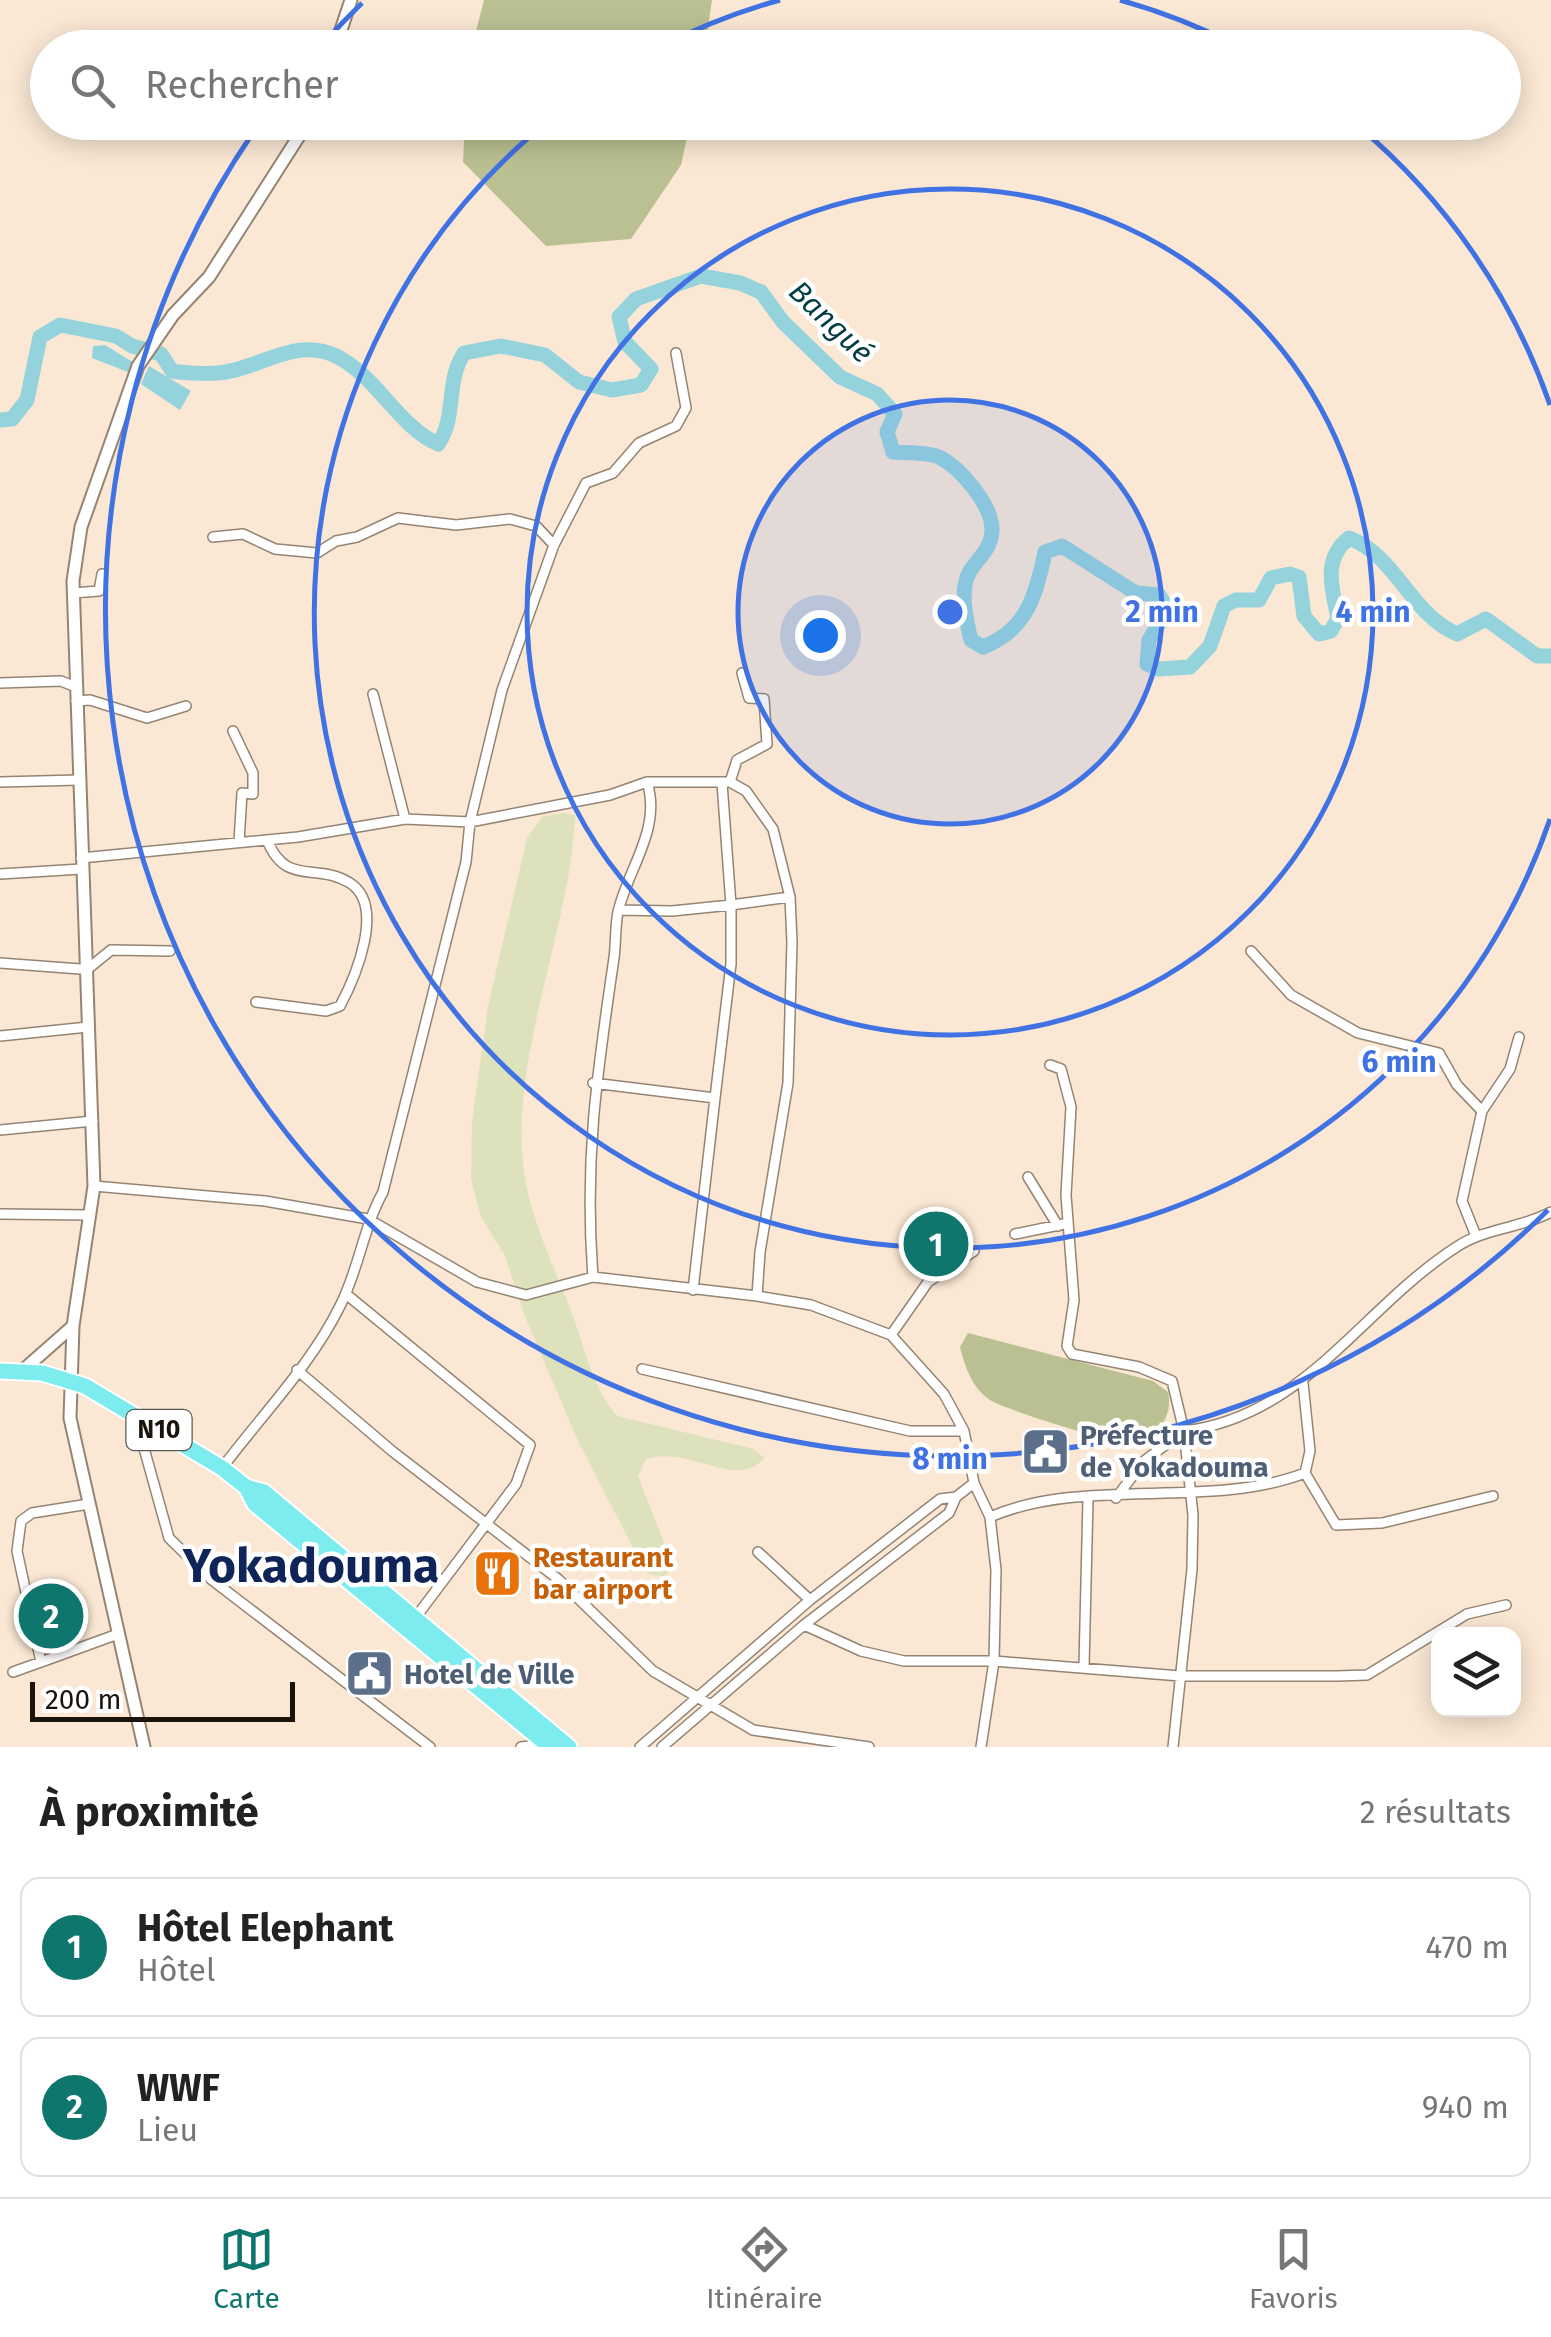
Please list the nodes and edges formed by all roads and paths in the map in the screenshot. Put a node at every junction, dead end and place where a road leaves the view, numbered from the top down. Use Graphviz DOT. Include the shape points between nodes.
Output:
graph roads {
  1 [pos="352,0"];
  2 [pos="341,30"];
  3 [pos="297,140"];
  4 [pos="676,353"];
  5 [pos="213,537"];
  6 [pos="554,545"];
  7 [pos="102,574"];
  8 [pos="73,593"];
  9 [pos="742,672"];
  10 [pos="0,683"];
  11 [pos="76,687"];
  12 [pos="373,694"];
  13 [pos="76,701"];
  14 [pos="186,706"];
  15 [pos="233,731"];
  16 [pos="78,780"];
  17 [pos="0,782"];
  18 [pos="647,782"];
  19 [pos="726,783"];
  20 [pos="404,820"];
  21 [pos="470,822"];
  22 [pos="267,840"];
  23 [pos="239,842"];
  24 [pos="81,864"];
  25 [pos="0,874"];
  26 [pos="790,897"];
  27 [pos="731,905"];
  28 [pos="618,910"];
  29 [pos="170,951"];
  30 [pos="1251,952"];
  31 [pos="0,963"];
  32 [pos="89,968"];
  33 [pos="256,1002"];
  34 [pos="88,1027"];
  35 [pos="0,1036"];
  36 [pos="1520,1036"];
  37 [pos="1050,1065"];
  38 [pos="593,1083"];
  39 [pos="714,1098"];
  40 [pos="1482,1111"];
  41 [pos="93,1121"];
  42 [pos="0,1130"];
  43 [pos="1028,1177"];
  44 [pos="94,1186"];
  45 [pos="1551,1212"];
  46 [pos="0,1214"];
  47 [pos="89,1216"];
  48 [pos="368,1219"];
  49 [pos="1062,1225"];
  50 [pos="1015,1234"];
  51 [pos="1476,1236"];
  52 [pos="974,1250"];
  53 [pos="593,1277"];
  54 [pos="692,1290"];
  55 [pos="346,1294"];
  56 [pos="757,1296"];
  57 [pos="73,1326"];
  58 [pos="891,1335"];
  59 [pos="642,1369"];
  60 [pos="298,1370"];
  61 [pos="22,1371"];
  62 [pos="0,1372"];
  63 [pos="69,1378"];
  64 [pos="1304,1382"];
  65 [pos="135,1414"];
  66 [pos="964,1431"];
  67 [pos="1184,1431"];
  68 [pos="222,1468"];
  69 [pos="1305,1473"];
  70 [pos="974,1482"];
  71 [pos="246,1487"];
  72 [pos="1190,1490"];
  73 [pos="1493,1496"];
  74 [pos="956,1497"];
  75 [pos="1116,1498"];
  76 [pos="1088,1499"];
  77 [pos="89,1504"];
  78 [pos="990,1517"];
  79 [pos="486,1525"];
  80 [pos="758,1552"];
  81 [pos="810,1600"];
  82 [pos="1506,1605"];
  83 [pos="416,1617"];
  84 [pos="804,1624"];
  85 [pos="118,1634"];
  86 [pos="994,1661"];
  87 [pos="41,1662"];
  88 [pos="1084,1666"];
  89 [pos="13,1672"];
  90 [pos="1180,1676"];
  91 [pos="697,1699"];
  92 [pos="710,1706"];
  93 [pos="775,1734"];
  94 [pos="548,1746"];
  95 [pos="144,1747"];
  96 [pos="430,1747"];
  97 [pos="521,1747"];
  98 [pos="569,1747"];
  99 [pos="640,1747"];
  100 [pos="662,1747"];
  101 [pos="774,1747"];
  102 [pos="868,1747"];
  103 [pos="981,1747"];
  104 [pos="1173,1747"];
  1 -- 2 [label="main road"];
  3 -- 8 [label="main road" via="209,277 138,366 81,527"];
  4 -- 6 [label="street" via="686,408 676,426 640,443 613,473 586,483"];
  5 -- 6 [label="street" via="243,534 275,549 317,554 398,518 456,525 510,519 536,526"];
  6 -- 21 [label="street" via="502,690"];
  7 -- 8 [label="street" via="99,592"];
  8 -- 11 [label="main road"];
  9 -- 19 [label="street" via="749,698 764,699 767,744 736,760"];
  10 -- 11 [label="street" via="61,681"];
  11 -- 13 [label="main road"];
  12 -- 20 [label="street"];
  13 -- 14 [label="street" via="146,718"];
  13 -- 16 [label="main road"];
  15 -- 23 [label="street" via="253,773 253,794 242,793"];
  16 -- 17 [label="street"];
  16 -- 24 [label="main road"];
  18 -- 19 [label="street"];
  18 -- 21 [label="street"];
  18 -- 28 [label="street" via="654,804"];
  19 -- 26 [label="street" via="756,799 766,814"];
  19 -- 27 [label="street"];
  20 -- 21 [label="street"];
  20 -- 22 [label="street"];
  21 -- 48 [label="street" via="462,882 384,1192"];
  22 -- 23 [label="street"];
  22 -- 33 [label="street" via="275,860 290,869 351,884 366,902 365,931 361,961 340,1006 326,1011"];
  23 -- 24 [label="street"];
  24 -- 25 [label="street"];
  24 -- 32 [label="main road"];
  26 -- 27 [label="street"];
  26 -- 56 [label="street" via="790,1060"];
  27 -- 28 [label="street"];
  27 -- 39 [label="street" via="731,964"];
  28 -- 38 [label="street"];
  29 -- 32 [label="street" via="111,950"];
  30 -- 40 [label="street" via="1291,995 1358,1033 1438,1053"];
  31 -- 32 [label="street"];
  32 -- 34 [label="main road"];
  34 -- 35 [label="street"];
  34 -- 41 [label="main road"];
  36 -- 40 [label="street" via="1510,1069"];
  37 -- 49 [label="street" via="1061,1069 1071,1107"];
  38 -- 39 [label="street"];
  38 -- 53 [label="street" via="587,1182"];
  39 -- 54 [label="street"];
  40 -- 51 [label="street" via="1462,1201"];
  41 -- 42 [label="street"];
  41 -- 44 [label="main road"];
  43 -- 49 [label="street"];
  44 -- 47 [label="main road"];
  44 -- 48 [label="street" via="249,1199"];
  45 -- 51 [label="street"];
  46 -- 47 [label="street"];
  47 -- 57 [label="main road"];
  48 -- 53 [label="street" via="491,1286 526,1295"];
  48 -- 55 [label="street"];
  49 -- 50 [label="street"];
  49 -- 67 [label="street" via="1074,1300 1067,1346 1072,1354 1172,1381"];
  51 -- 64 [label="street" via="1442,1257"];
  52 -- 58 [label="street" via="928,1282"];
  53 -- 54 [label="street"];
  54 -- 56 [label="street"];
  55 -- 60 [label="street"];
  55 -- 79 [label="street" via="530,1445 516,1484"];
  56 -- 58 [label="street" via="810,1306"];
  57 -- 61 [label="main road"];
  57 -- 63 [label="main road"];
  58 -- 66 [label="street" via="944,1394"];
  59 -- 66 [label="street" via="910,1431"];
  60 -- 68 [label="street"];
  60 -- 79 [label="street"];
  61 -- 62 [label="highway, N10"];
  61 -- 63 [label="highway, N10"];
  63 -- 65 [label="highway, N10"];
  63 -- 77 [label="main road" via="70,1418"];
  64 -- 67 [label="street" via="1222,1424"];
  64 -- 69 [label="street" via="1310,1451"];
  65 -- 68 [label="highway, N10"];
  65 -- 96 [label="street" via="169,1538 212,1580"];
  66 -- 70 [label="street"];
  67 -- 72 [label="street"];
  67 -- 75 [label="street" via="1144,1461"];
  68 -- 71 [label="highway, N10"];
  69 -- 72 [label="street"];
  69 -- 73 [label="street" via="1336,1525 1382,1523"];
  70 -- 74 [label="street"];
  70 -- 78 [label="street"];
  71 -- 83 [label="highway, N10" via="264,1492"];
  71 -- 94 [label="highway, N10" via="255,1504"];
  72 -- 75 [label="street"];
  72 -- 90 [label="street" via="1192,1568"];
  74 -- 81 [label="street" via="940,1500"];
  74 -- 84 [label="street" via="948,1513"];
  75 -- 76 [label="street"];
  76 -- 78 [label="street" via="1037,1503"];
  76 -- 88 [label="street"];
  77 -- 85 [label="main road"];
  77 -- 87 [label="street" via="32,1513 21,1521 17,1551"];
  78 -- 86 [label="street"];
  79 -- 83 [label="street"];
  79 -- 91 [label="street" via="558,1579 653,1671"];
  80 -- 81 [label="street"];
  81 -- 91 [label="street"];
  82 -- 90 [label="street" via="1468,1614 1367,1674"];
  83 -- 98 [label="highway, N10"];
  84 -- 86 [label="street" via="861,1652 904,1661"];
  84 -- 92 [label="street"];
  85 -- 87 [label="street"];
  85 -- 95 [label="main road"];
  86 -- 88 [label="street"];
  86 -- 103 [label="street"];
  87 -- 89 [label="street"];
  88 -- 90 [label="street"];
  90 -- 104 [label="street"];
  91 -- 92 [label="street"];
  91 -- 99 [label="street"];
  92 -- 93 [label="street" via="753,1730"];
  92 -- 100 [label="street"];
  93 -- 101 [label="street"];
  93 -- 102 [label="street"];
  94 -- 97 [label="street"];
}
